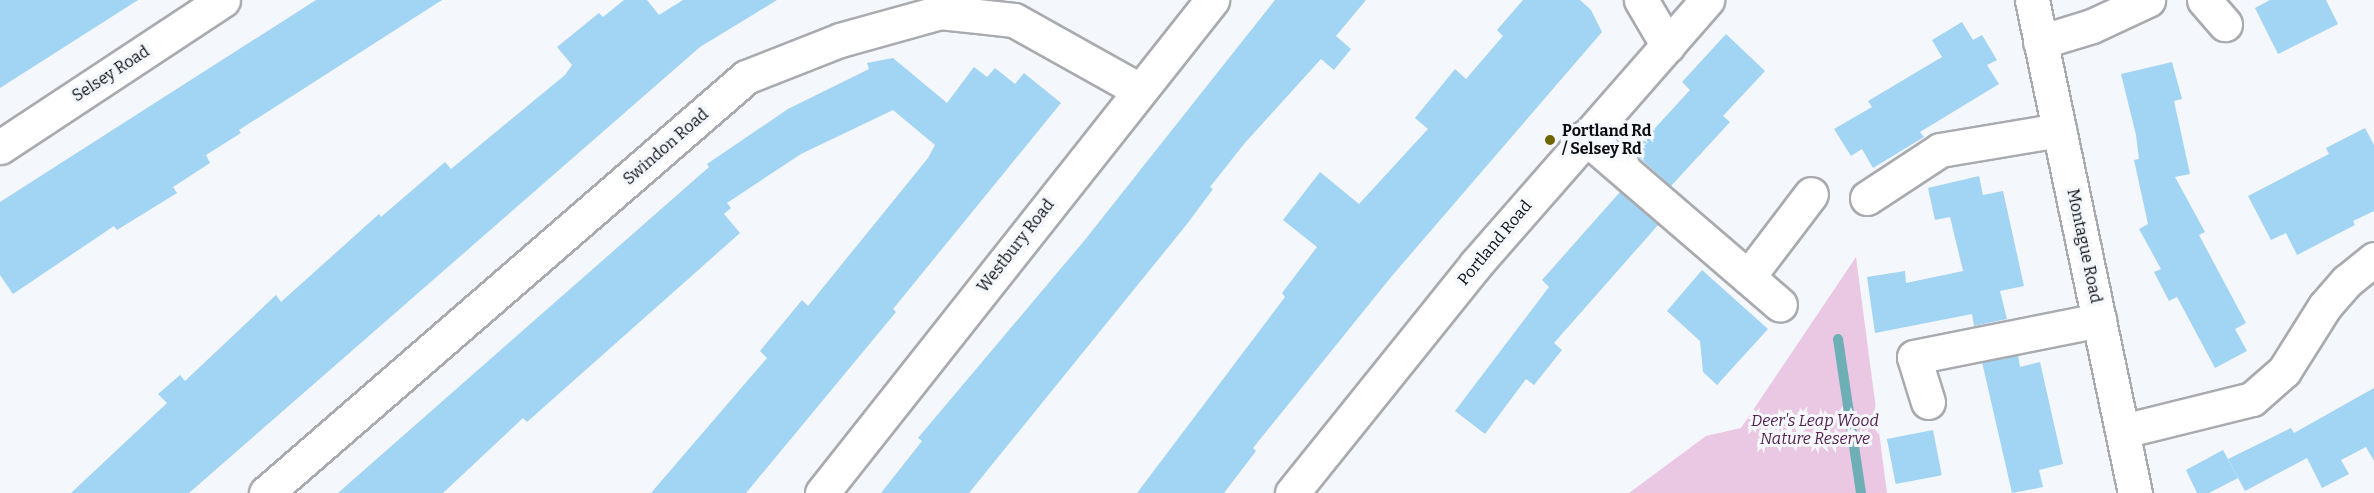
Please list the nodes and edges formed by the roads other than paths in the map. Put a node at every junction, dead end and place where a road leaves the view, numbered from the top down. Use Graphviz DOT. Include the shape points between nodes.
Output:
graph roads {
  1 [pos="222,0"];
  2 [pos="1212,0"];
  3 [pos="1641,0"];
  4 [pos="1707,0"];
  5 [pos="2032,0"];
  6 [pos="2148,0"];
  7 [pos="2204,0"];
  8 [pos="2225,24"];
  9 [pos="2040,42"];
  10 [pos="1668,46"];
  11 [pos="1139,90"];
  12 [pos="2059,130"];
  13 [pos="1585,137"];
  14 [pos="0,147"];
  15 [pos="1811,194"];
  16 [pos="1867,198"];
  17 [pos="2374,259"];
  18 [pos="1748,278"];
  19 [pos="1780,304"];
  20 [pos="2099,320"];
  21 [pos="1928,402"];
  22 [pos="2123,431"];
  23 [pos="266,493"];
  24 [pos="822,493"];
  25 [pos="1292,493"];
  26 [pos="2135,493"];
  1 -- 14 [label="street, Selsey Road"];
  2 -- 11 [label="street, Westbury Road"];
  3 -- 10 [label="street"];
  4 -- 10 [label="street, Portland Road"];
  5 -- 9 [label="street, Montague Road"];
  6 -- 9 [label="street" via="2092,26"];
  7 -- 8 [label="street"];
  9 -- 12 [label="street, Montague Road"];
  10 -- 13 [label="street, Portland Road"];
  11 -- 23 [label="street, Swindon Road" via="1014,20 940,12 840,40 747,77"];
  11 -- 24 [label="street, Westbury Road"];
  12 -- 16 [label="street" via="1940,150"];
  12 -- 20 [label="street, Montague Road"];
  13 -- 18 [label="street"];
  13 -- 25 [label="street, Portland Road" via="1476,264"];
  15 -- 18 [label="street"];
  17 -- 22 [label="street" via="2325,306 2284,371 2252,399"];
  18 -- 19 [label="street"];
  20 -- 21 [label="street" via="1914,357"];
  20 -- 22 [label="street, Montague Road"];
  22 -- 26 [label="street, Montague Road"];
}
